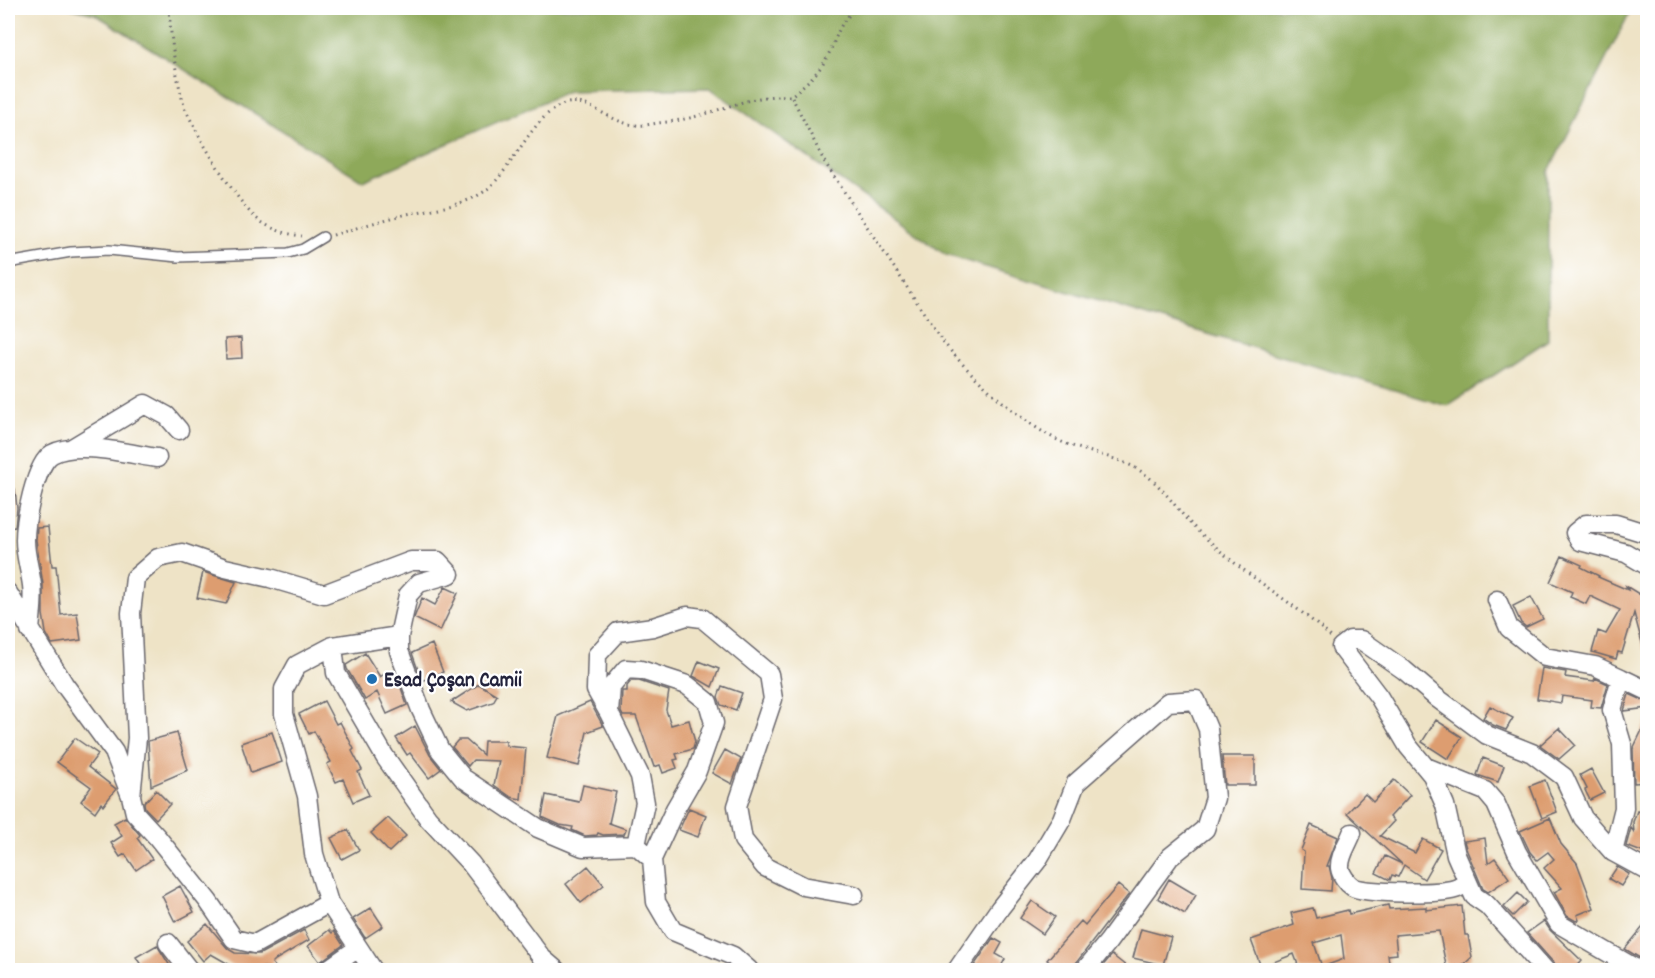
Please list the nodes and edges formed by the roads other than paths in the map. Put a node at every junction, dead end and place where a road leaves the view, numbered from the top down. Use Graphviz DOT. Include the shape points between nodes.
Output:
graph roads {
  1 [pos="323,237"];
  2 [pos="8,263"];
  3 [pos="179,430"];
  4 [pos="70,449"];
  5 [pos="157,458"];
  6 [pos="1647,534"];
  7 [pos="1647,566"];
  8 [pos="8,593"];
  9 [pos="1497,600"];
  10 [pos="30,631"];
  11 [pos="399,636"];
  12 [pos="333,646"];
  13 [pos="1621,678"];
  14 [pos="1647,691"];
  15 [pos="609,713"];
  16 [pos="1426,767"];
  17 [pos="131,796"];
  18 [pos="1352,833"];
  19 [pos="636,845"];
  20 [pos="1612,852"];
  21 [pos="652,859"];
  22 [pos="1647,871"];
  23 [pos="1467,882"];
  24 [pos="854,895"];
  25 [pos="329,903"];
  26 [pos="168,943"];
  27 [pos="358,948"];
  28 [pos="189,970"];
  29 [pos="327,970"];
  30 [pos="373,970"];
  31 [pos="556,970"];
  32 [pos="749,970"];
  33 [pos="957,970"];
  34 [pos="1085,970"];
  35 [pos="1545,970"];
  36 [pos="1638,970"];
  1 -- 2 [label="lane" via="288,253 178,256 109,250"];
  3 -- 4 [label="street" via="167,416 145,404"];
  4 -- 5 [label="street"];
  4 -- 10 [label="street" via="51,454 42,465 30,500 25,540 32,585"];
  6 -- 7 [label="street" via="1616,524 1586,524 1575,533 1580,541 1626,553"];
  8 -- 10 [label="street"];
  9 -- 13 [label="street" via="1509,628 1545,657 1595,666"];
  10 -- 17 [label="street" via="114,752"];
  11 -- 12 [label="street"];
  11 -- 17 [label="street" via="408,595 419,583 450,574 438,561 411,561 324,594 182,553 158,558 135,578 131,613 137,738"];
  11 -- 19 [label="street" via="399,651 426,720 440,750 463,778 538,828 583,847"];
  12 -- 25 [label="street" via="297,665 284,689 284,714 308,796 314,854"];
  12 -- 31 [label="street" via="336,673 385,757 428,818 471,864 542,958"];
  13 -- 14 [label="street"];
  13 -- 20 [label="street" via="1612,710 1622,744 1624,808"];
  15 -- 19 [label="street" via="640,776 645,803"];
  15 -- 21 [label="street" via="611,687 626,669 687,685 708,702 714,723 697,771"];
  15 -- 24 [label="street" via="596,690 597,655 618,632 653,627 687,616 702,618 769,674 772,699 737,806 743,840 765,867 784,877 803,886"];
  16 -- 20 [label="street" via="1341,647 1350,640 1361,640 1404,670 1486,735 1532,753 1564,777 1583,818"];
  16 -- 23 [label="street" via="1445,806 1456,855"];
  16 -- 36 [label="street" via="1485,792 1496,804 1516,852 1559,924"];
  17 -- 25 [label="street" via="135,813 208,901 234,939 255,944"];
  18 -- 23 [label="street" via="1340,866 1352,886 1375,892 1443,891"];
  19 -- 21 [label="street"];
  20 -- 22 [label="street"];
  21 -- 32 [label="street" via="656,902 673,931 733,956"];
  23 -- 35 [label="street" via="1474,896 1487,905"];
  25 -- 27 [label="street"];
  26 -- 28 [label="street"];
  27 -- 29 [label="street"];
  27 -- 30 [label="street"];
  33 -- 34 [label="street" via="1037,861 1062,819 1076,783 1168,702 1196,700 1208,729 1215,798 1205,829 1170,857"];
}
